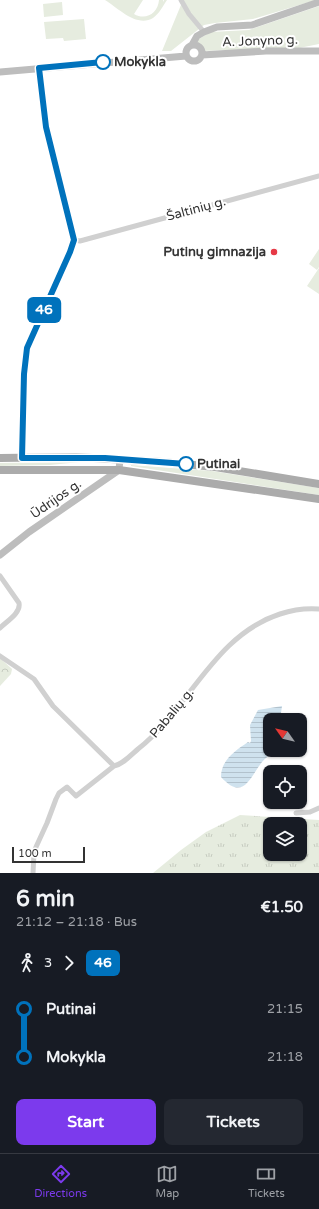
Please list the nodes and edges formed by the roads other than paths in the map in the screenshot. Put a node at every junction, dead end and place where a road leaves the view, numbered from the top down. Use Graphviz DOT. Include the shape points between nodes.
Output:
graph roads {
  1 [pos="182,0"];
  2 [pos="319,2"];
  3 [pos="204,32"];
  4 [pos="192,46"];
  5 [pos="319,51"];
  6 [pos="202,55"];
  7 [pos="186,56"];
  8 [pos="39,68"];
  9 [pos="0,72"];
  10 [pos="319,176"];
  11 [pos="74,240"];
  12 [pos="0,458"];
  13 [pos="22,458"];
  14 [pos="120,459"];
  15 [pos="0,470"];
  16 [pos="119,470"];
  17 [pos="319,484"];
  18 [pos="319,500"];
  19 [pos="0,555"];
  20 [pos="0,576"];
  21 [pos="319,609"];
  22 [pos="0,628"];
  23 [pos="0,656"];
  24 [pos="114,766"];
  25 [pos="319,808"];
  26 [pos="296,813"];
  27 [pos="33,873"];
  1 -- 3 [label="street" via="189,14"];
  2 -- 3 [label="street" via="252,25 216,27"];
  3 -- 4 [label="street" via="197,36"];
  4 -- 6 [label="street" via="200,48"];
  4 -- 7 [label="street" via="186,51"];
  5 -- 6 [label="street, A. Jonyno g."];
  6 -- 7 [label="street" via="199,60 194,61"];
  7 -- 8 [label="street"];
  8 -- 9 [label="street"];
  8 -- 11 [label="street" via="46,127"];
  10 -- 11 [label="street, Šaltinių g." via="80,241"];
  11 -- 13 [label="street" via="27,348"];
  12 -- 13 [label="main road"];
  13 -- 14 [label="main road"];
  14 -- 16 [label="street"];
  14 -- 17 [label="main road" via="215,467"];
  15 -- 16 [label="main road"];
  16 -- 18 [label="main road"];
  16 -- 19 [label="street, Ūdrijos g."];
  20 -- 22 [label="street" via="20,607 19,611"];
  21 -- 24 [label="street, Pabalių g." via="285,612 265,619 246,631 227,647 158,733 120,765"];
  23 -- 24 [label="street" via="34,679 53,706"];
  24 -- 27 [label="street, Pabalių g." via="76,796 67,787 59,793 34,853"];
  25 -- 26 [label="street"];
}
